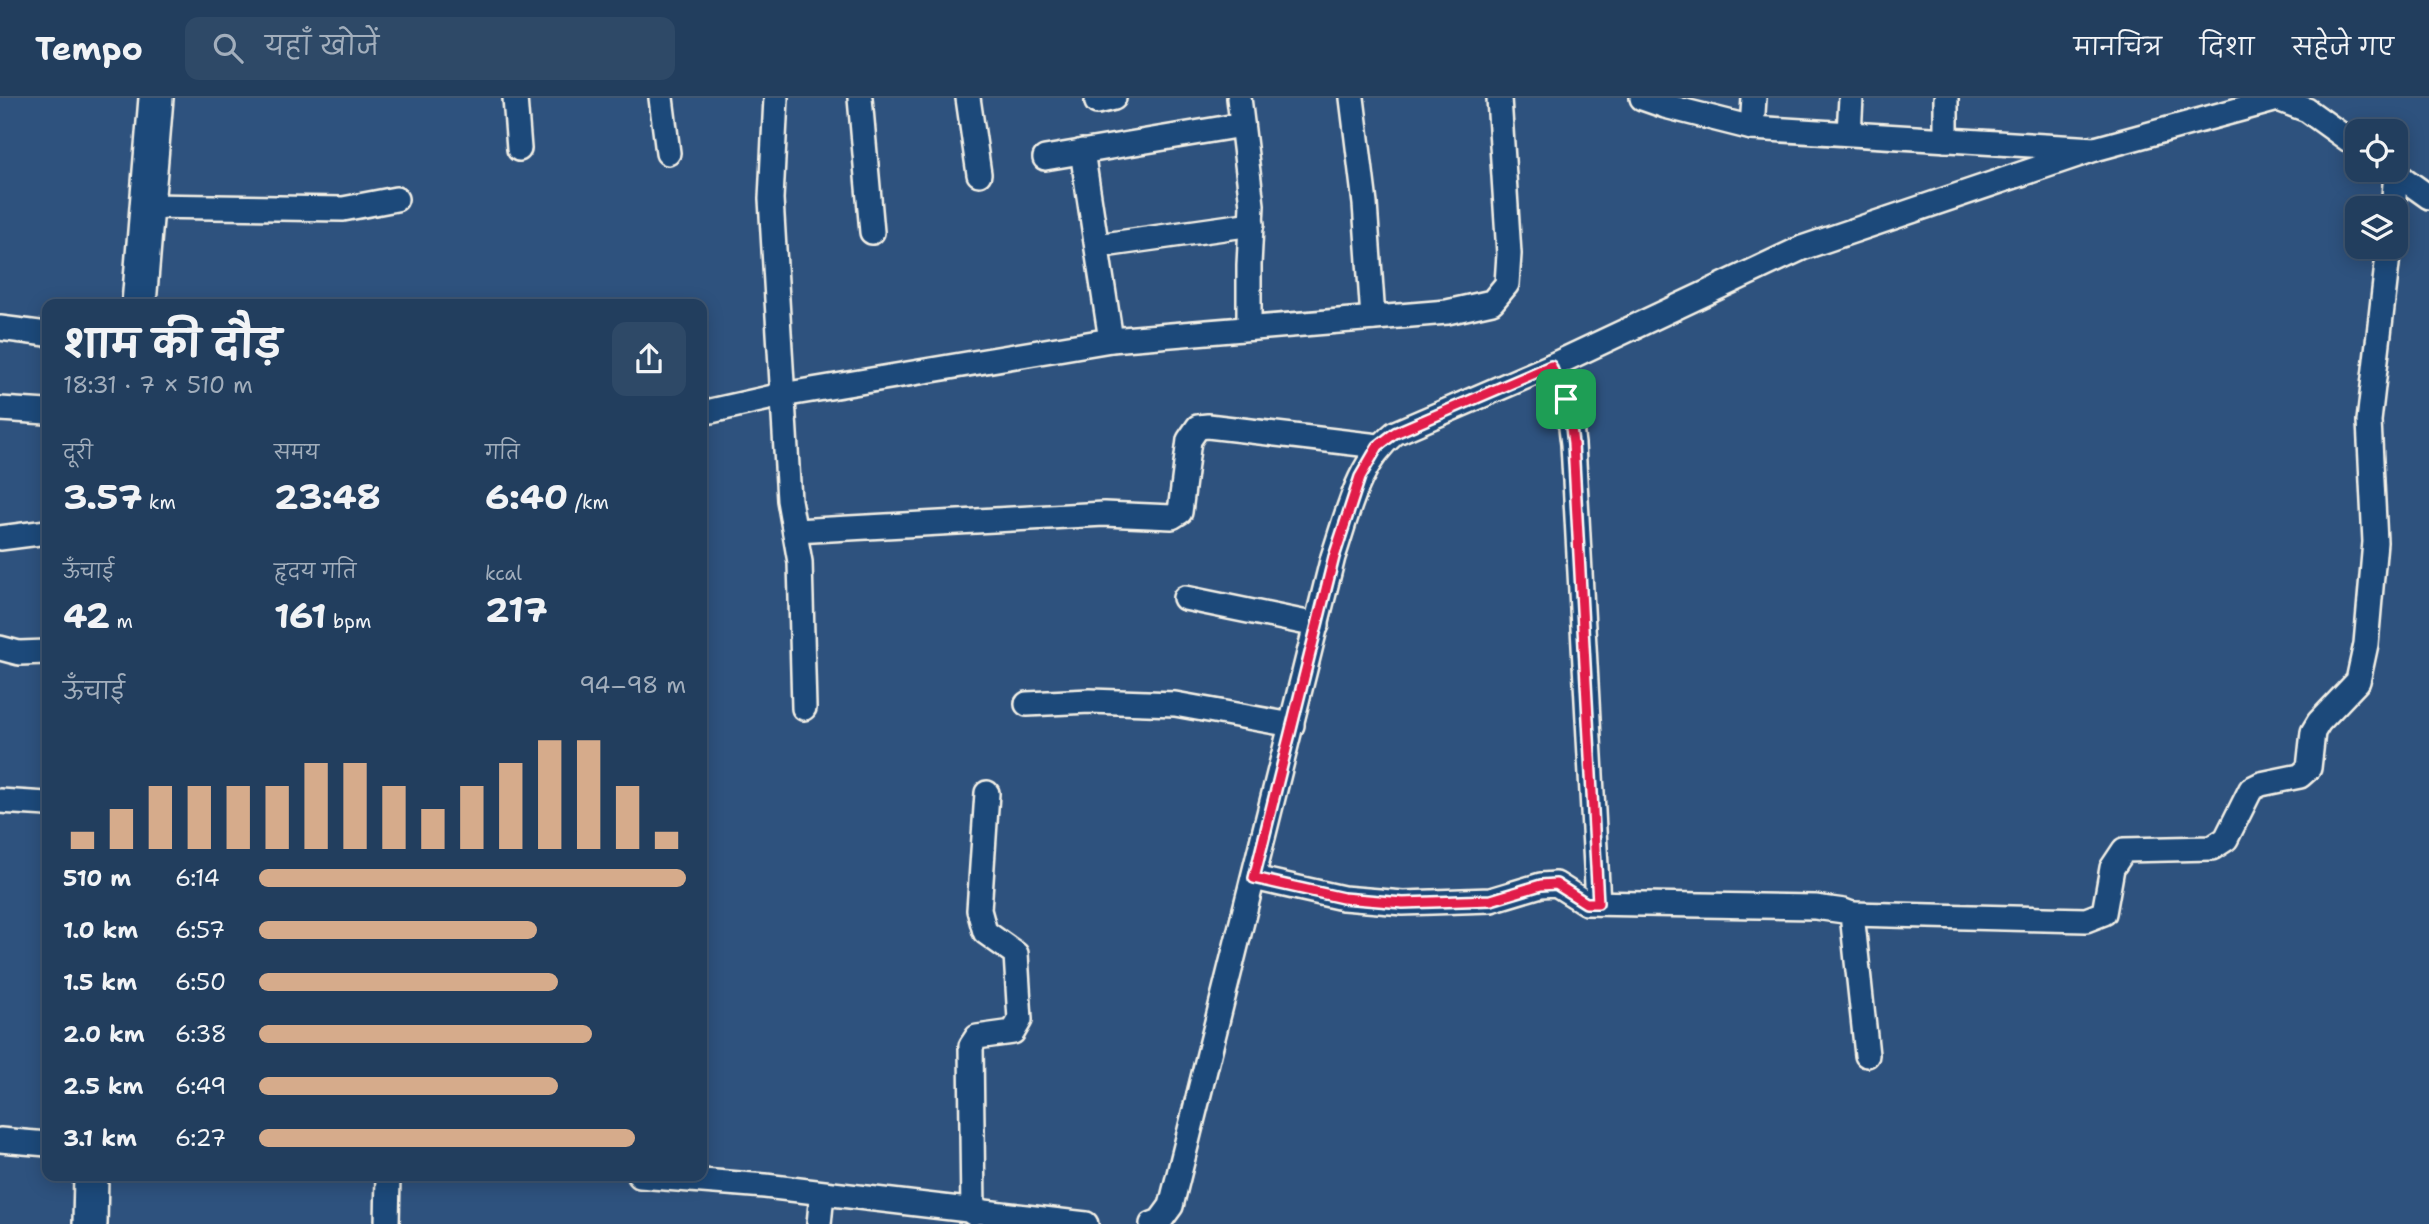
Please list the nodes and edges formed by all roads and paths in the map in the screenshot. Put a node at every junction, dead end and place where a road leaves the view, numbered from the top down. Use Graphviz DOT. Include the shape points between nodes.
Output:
graph roads {
  1 [pos="156,98"];
  2 [pos="515,98"];
  3 [pos="661,98"];
  4 [pos="776,98"];
  5 [pos="860,98"];
  6 [pos="968,98"];
  7 [pos="1238,98"];
  8 [pos="1352,98"];
  9 [pos="1499,98"];
  10 [pos="1642,98"];
  11 [pos="1754,98"];
  12 [pos="1851,98"];
  13 [pos="1946,98"];
  14 [pos="2278,99"];
  15 [pos="1665,102"];
  16 [pos="1242,125"];
  17 [pos="1752,128"];
  18 [pos="1849,133"];
  19 [pos="2345,138"];
  20 [pos="1946,139"];
  21 [pos="519,149"];
  22 [pos="2095,149"];
  23 [pos="1083,151"];
  24 [pos="668,153"];
  25 [pos="1045,158"];
  26 [pos="979,174"];
  27 [pos="2408,182"];
  28 [pos="2429,197"];
  29 [pos="396,199"];
  30 [pos="147,206"];
  31 [pos="1252,224"];
  32 [pos="872,232"];
  33 [pos="1097,246"];
  34 [pos="2388,259"];
  35 [pos="139,299"];
  36 [pos="1373,318"];
  37 [pos="0,328"];
  38 [pos="1249,328"];
  39 [pos="42,333"];
  40 [pos="1111,340"];
  41 [pos="1551,366"];
  42 [pos="782,395"];
  43 [pos="0,410"];
  44 [pos="42,412"];
  45 [pos="707,412"];
  46 [pos="1378,446"];
  47 [pos="795,531"];
  48 [pos="42,533"];
  49 [pos="0,538"];
  50 [pos="1185,598"];
  51 [pos="1317,625"];
  52 [pos="0,648"];
  53 [pos="42,652"];
  54 [pos="1027,704"];
  55 [pos="804,708"];
  56 [pos="1292,725"];
  57 [pos="987,793"];
  58 [pos="0,801"];
  59 [pos="42,804"];
  60 [pos="1254,878"];
  61 [pos="1598,903"];
  62 [pos="1852,915"];
  63 [pos="1867,1055"];
  64 [pos="0,1140"];
  65 [pos="42,1144"];
  66 [pos="91,1181"];
  67 [pos="388,1181"];
  68 [pos="702,1181"];
  69 [pos="822,1194"];
  70 [pos="973,1213"];
  71 [pos="1158,1223"];
  72 [pos="90,1224"];
  73 [pos="387,1224"];
  74 [pos="819,1224"];
  75 [pos="1086,1224"];
  1 -- 30 [label="street"];
  2 -- 21 [label="street"];
  3 -- 24 [label="street"];
  4 -- 42 [label="street" via="771,199"];
  5 -- 32 [label="street"];
  6 -- 26 [label="street"];
  7 -- 16 [label="street"];
  8 -- 36 [label="street"];
  9 -- 36 [label="street" via="1507,284 1492,302 1447,312"];
  10 -- 15 [label="street"];
  11 -- 17 [label="street"];
  12 -- 18 [label="street"];
  13 -- 20 [label="street"];
  14 -- 19 [label="street" via="2306,110"];
  14 -- 22 [label="street"];
  15 -- 17 [label="street"];
  16 -- 23 [label="street"];
  16 -- 31 [label="street"];
  17 -- 18 [label="street"];
  18 -- 20 [label="street"];
  20 -- 22 [label="street"];
  22 -- 41 [label="street" via="1802,248"];
  23 -- 25 [label="street"];
  23 -- 33 [label="street"];
  27 -- 28 [label="street"];
  29 -- 30 [label="street" via="343,209"];
  30 -- 35 [label="street"];
  31 -- 33 [label="street"];
  31 -- 38 [label="street"];
  33 -- 40 [label="street"];
  34 -- 62 [label="street" via="2369,421 2375,542 2366,644 2358,681 2313,732 2309,768 2300,776 2251,789 2226,839 2212,848 2124,850 2112,868 2104,913 2096,918"];
  36 -- 38 [label="street"];
  37 -- 39 [label="street"];
  38 -- 40 [label="street"];
  40 -- 42 [label="street"];
  41 -- 46 [label="street" via="1395,433"];
  41 -- 61 [label="street" via="1569,411 1573,444"];
  42 -- 45 [label="street"];
  42 -- 47 [label="street"];
  43 -- 44 [label="street"];
  46 -- 47 [label="street" via="1208,426 1198,428 1189,440 1180,512 1172,517 1104,514"];
  46 -- 51 [label="street" via="1360,477"];
  47 -- 55 [label="street"];
  48 -- 49 [label="street"];
  50 -- 51 [label="street"];
  51 -- 56 [label="street"];
  52 -- 53 [label="street"];
  54 -- 56 [label="street" via="1175,704"];
  56 -- 60 [label="street"];
  57 -- 70 [label="street" via="979,911 985,932 1016,954 1020,1020 1013,1032 977,1037 971,1046"];
  58 -- 59 [label="street"];
  60 -- 61 [label="street" via="1343,898 1403,903 1491,900 1556,884 1586,903"];
  60 -- 71 [label="street" via="1171,1206"];
  61 -- 62 [label="street" via="1815,907"];
  62 -- 63 [label="street"];
  64 -- 65 [label="street"];
  66 -- 72 [label="street"];
  67 -- 73 [label="street"];
  68 -- 69 [label="street"];
  69 -- 70 [label="street"];
  69 -- 74 [label="street"];
  70 -- 75 [label="street"];
}
